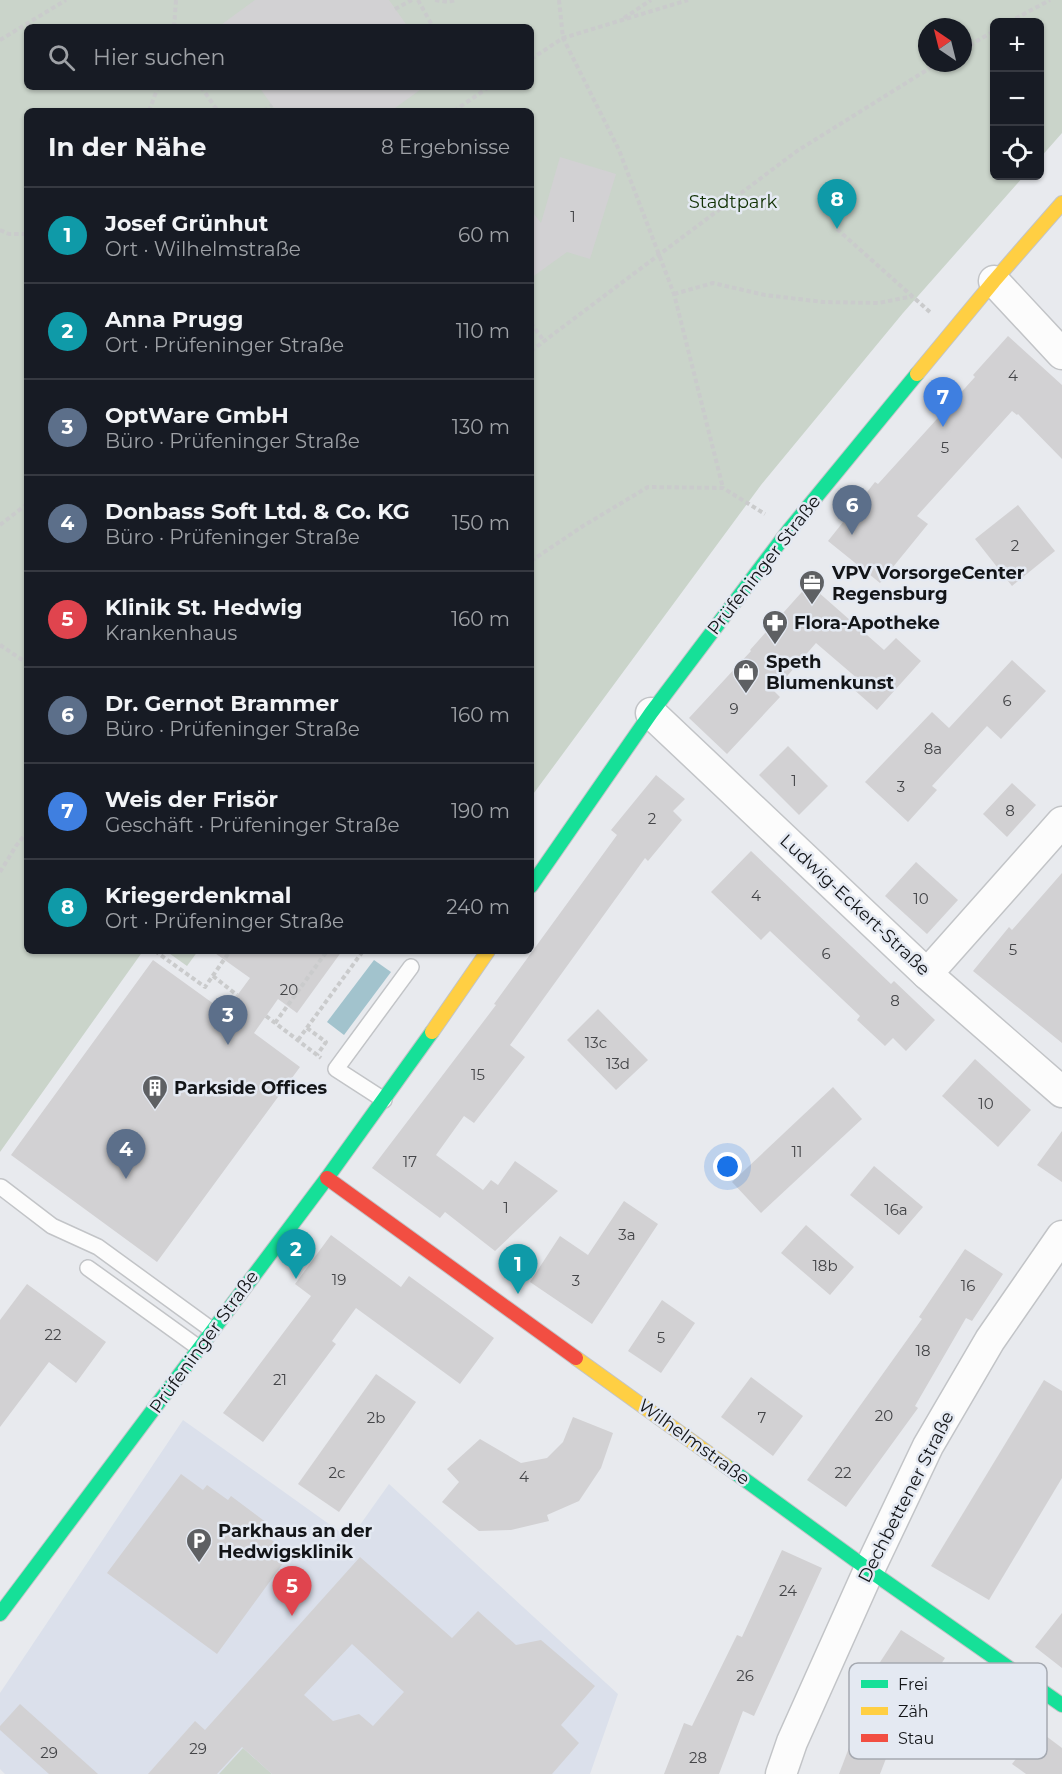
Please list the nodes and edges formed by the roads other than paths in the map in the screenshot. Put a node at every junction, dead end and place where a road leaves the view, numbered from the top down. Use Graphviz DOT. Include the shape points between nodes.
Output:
graph roads {
  1 [pos="1062,203"];
  2 [pos="994,281"];
  3 [pos="1062,354"];
  4 [pos="651,713"];
  5 [pos="1062,822"];
  6 [pos="534,882"];
  7 [pos="486,954"];
  8 [pos="411,967"];
  9 [pos="927,974"];
  10 [pos="1062,1092"];
  11 [pos="384,1100"];
  12 [pos="327,1178"];
  13 [pos="1,1187"];
  14 [pos="1062,1236"];
  15 [pos="88,1268"];
  16 [pos="212,1330"];
  17 [pos="200,1348"];
  18 [pos="869,1570"];
  19 [pos="0,1614"];
  20 [pos="1002,1663"];
  21 [pos="1047,1695"];
  22 [pos="1062,1705"];
  23 [pos="781,1774"];
  1 -- 2 [label="street, Prüfeninger Straße"];
  2 -- 3 [label="street"];
  2 -- 4 [label="street, Prüfeninger Straße" via="789,530"];
  4 -- 6 [label="street, Prüfeninger Straße"];
  4 -- 9 [label="street, Ludwig-Eckert-Straße"];
  5 -- 9 [label="street"];
  7 -- 11 [label="street, Prüfeninger Straße"];
  8 -- 11 [label="lane" via="336,1069"];
  9 -- 10 [label="street, Ludwig-Eckert-Straße"];
  11 -- 12 [label="street, Prüfeninger Straße"];
  12 -- 16 [label="street, Prüfeninger Straße"];
  12 -- 18 [label="street, Wilhelmstraße"];
  13 -- 16 [label="lane" via="52,1226 98,1247"];
  14 -- 18 [label="street, Dechbettener Straße" via="990,1340 934,1437"];
  15 -- 17 [label="lane"];
  16 -- 17 [label="street, Prüfeninger Straße"];
  17 -- 19 [label="street, Prüfeninger Straße"];
  18 -- 20 [label="street, Wilhelmstraße"];
  18 -- 23 [label="street, Dechbettener Straße"];
  21 -- 22 [label="street, Wilhelmstraße"];
}
